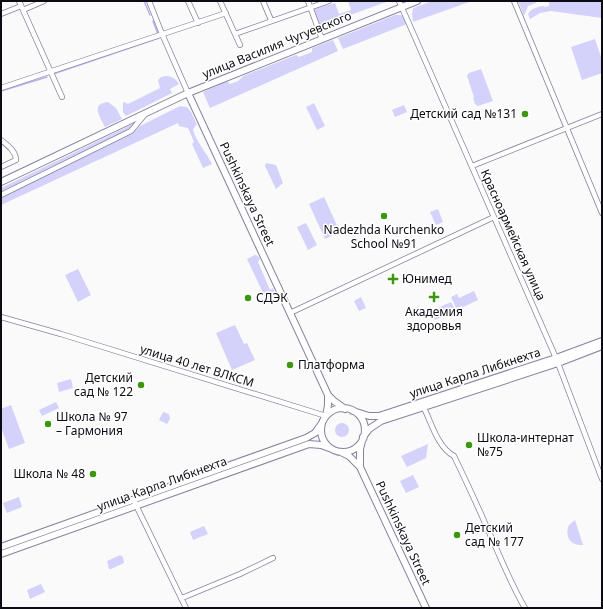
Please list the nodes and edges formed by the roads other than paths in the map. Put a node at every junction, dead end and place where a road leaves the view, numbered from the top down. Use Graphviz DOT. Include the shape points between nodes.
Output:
graph roads {
  1 [pos="44,1"];
  2 [pos="149,1"];
  3 [pos="188,1"];
  4 [pos="220,1"];
  5 [pos="264,1"];
  6 [pos="308,1"];
  7 [pos="329,1"];
  8 [pos="417,1"];
  9 [pos="514,1"];
  10 [pos="400,4"];
  11 [pos="21,6"];
  12 [pos="310,7"];
  13 [pos="226,13"];
  14 [pos="1,14"];
  15 [pos="272,20"];
  16 [pos="198,23"];
  17 [pos="162,34"];
  18 [pos="235,34"];
  19 [pos="322,39"];
  20 [pos="240,44"];
  21 [pos="50,72"];
  22 [pos="1,88"];
  23 [pos="188,93"];
  24 [pos="62,97"];
  25 [pos="147,113"];
  26 [pos="602,114"];
  27 [pos="566,128"];
  28 [pos="1,140"];
  29 [pos="472,166"];
  30 [pos="1,167"];
  31 [pos="1,182"];
  32 [pos="1,194"];
  33 [pos="602,213"];
  34 [pos="494,217"];
  35 [pos="290,312"];
  36 [pos="1,317"];
  37 [pos="602,341"];
  38 [pos="602,346"];
  39 [pos="557,361"];
  40 [pos="328,394"];
  41 [pos="423,405"];
  42 [pos="416,407"];
  43 [pos="345,409"];
  44 [pos="353,411"];
  45 [pos="326,416"];
  46 [pos="322,423"];
  47 [pos="362,439"];
  48 [pos="332,449"];
  49 [pos="340,452"];
  50 [pos="360,467"];
  51 [pos="602,479"];
  52 [pos="134,502"];
  53 [pos="1,547"];
  54 [pos="1,554"];
  55 [pos="273,558"];
  56 [pos="182,598"];
  57 [pos="186,608"];
  58 [pos="426,608"];
  59 [pos="525,608"];
  1 -- 11 [label="street"];
  2 -- 17 [label="street, Pushkinskaya Street"];
  3 -- 16 [label="street"];
  4 -- 13 [label="street"];
  5 -- 15 [label="street"];
  6 -- 12 [label="street"];
  7 -- 12 [label="street"];
  8 -- 10 [label="main road, улица Василия Чугуевского"];
  9 -- 27 [label="street"];
  10 -- 19 [label="main road, улица Василия Чугуевского"];
  10 -- 29 [label="street, Красноармейская улица"];
  11 -- 14 [label="street"];
  11 -- 21 [label="street"];
  12 -- 15 [label="street"];
  12 -- 19 [label="street"];
  13 -- 16 [label="street"];
  13 -- 18 [label="street"];
  15 -- 18 [label="street"];
  16 -- 17 [label="street"];
  17 -- 21 [label="street"];
  17 -- 23 [label="street, Pushkinskaya Street"];
  18 -- 20 [label="street"];
  19 -- 23 [label="main road, улица Василия Чугуевского"];
  21 -- 22 [label="street"];
  21 -- 24 [label="street"];
  23 -- 25 [label="main road, улица Василия Чугуевского"];
  23 -- 35 [label="main road, Pushkinskaya Street"];
  25 -- 31 [label="main road, улица Василия Чугуевского"];
  25 -- 32 [label="street, улица Василия Чугуевского" via="131,131"];
  26 -- 27 [label="street"];
  27 -- 29 [label="street"];
  27 -- 33 [label="street"];
  28 -- 30 [label="street" via="16,156 16,160"];
  29 -- 34 [label="street, Красноармейская улица"];
  34 -- 35 [label="street"];
  34 -- 39 [label="street, Красноармейская улица"];
  35 -- 40 [label="main road, Pushkinskaya Street"];
  36 -- 45 [label="street, улица 40 лет ВЛКСМ"];
  37 -- 39 [label="main road, улица Карла Либкнехта"];
  38 -- 39 [label="main road, улица Карла Либкнехта"];
  39 -- 41 [label="main road, улица Карла Либкнехта"];
  39 -- 51 [label="street, Красноармейская улица"];
  40 -- 43 [label="main road, Pushkinskaya Street"];
  40 -- 45 [label="main road, Pushkinskaya Street"];
  41 -- 42 [label="main road, улица Карла Либкнехта"];
  41 -- 59 [label="street" via="436,436 448,453 454,456"];
  42 -- 44 [label="main road, улица Карла Либкнехта" via="379,416"];
  42 -- 47 [label="main road, улица Карла Либкнехта" via="381,421 369,429"];
  43 -- 44 [label="main road"];
  43 -- 45 [label="main road" via="335,410"];
  44 -- 47 [label="main road" via="364,424"];
  45 -- 46 [label="main road"];
  46 -- 48 [label="main road" via="322,436"];
  46 -- 52 [label="main road, улица Карла Либкнехта" via="315,433 306,438"];
  47 -- 49 [label="main road" via="352,449"];
  47 -- 50 [label="main road, Pushkinskaya Street"];
  48 -- 49 [label="main road"];
  48 -- 52 [label="main road, улица Карла Либкнехта" via="309,444"];
  49 -- 50 [label="main road, Pushkinskaya Street" via="349,456"];
  50 -- 58 [label="main road, Pushkinskaya Street"];
  52 -- 53 [label="main road, улица Карла Либкнехта"];
  52 -- 54 [label="main road, улица Карла Либкнехта"];
  52 -- 56 [label="street"];
  55 -- 56 [label="street"];
  56 -- 57 [label="street"];
}
